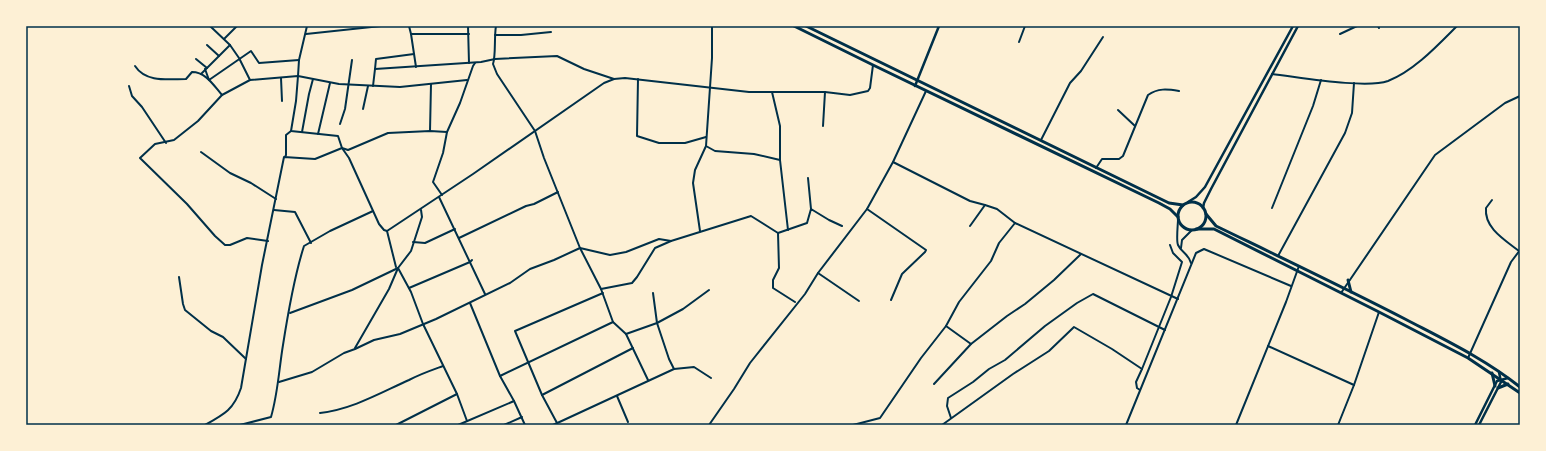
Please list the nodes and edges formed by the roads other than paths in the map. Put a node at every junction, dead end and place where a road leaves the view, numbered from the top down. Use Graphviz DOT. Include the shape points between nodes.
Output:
graph roads {
  1 [pos="210,26"];
  2 [pos="237,26"];
  3 [pos="307,26"];
  4 [pos="374,26"];
  5 [pos="381,26"];
  6 [pos="409,26"];
  7 [pos="468,26"];
  8 [pos="496,26"];
  9 [pos="712,26"];
  10 [pos="794,26"];
  11 [pos="806,26"];
  12 [pos="939,26"];
  13 [pos="1025,26"];
  14 [pos="1293,26"];
  15 [pos="1298,26"];
  16 [pos="1344,26"];
  17 [pos="1357,26"];
  18 [pos="1457,26"];
  19 [pos="356,27"];
  20 [pos="1346,31"];
  21 [pos="551,32"];
  22 [pos="306,34"];
  23 [pos="412,34"];
  24 [pos="469,34"];
  25 [pos="1340,34"];
  26 [pos="495,35"];
  27 [pos="1103,37"];
  28 [pos="224,39"];
  29 [pos="1019,42"];
  30 [pos="207,45"];
  31 [pos="230,45"];
  32 [pos="414,54"];
  33 [pos="219,56"];
  34 [pos="239,58"];
  35 [pos="196,59"];
  36 [pos="495,59"];
  37 [pos="299,60"];
  38 [pos="352,60"];
  39 [pos="469,63"];
  40 [pos="475,63"];
  41 [pos="872,65"];
  42 [pos="135,66"];
  43 [pos="416,67"];
  44 [pos="206,69"];
  45 [pos="375,69"];
  46 [pos="1268,72"];
  47 [pos="201,74"];
  48 [pos="1272,74"];
  49 [pos="298,76"];
  50 [pos="281,78"];
  51 [pos="313,79"];
  52 [pos="614,79"];
  53 [pos="638,79"];
  54 [pos="209,80"];
  55 [pos="250,80"];
  56 [pos="467,80"];
  57 [pos="918,80"];
  58 [pos="1321,80"];
  59 [pos="330,82"];
  60 [pos="1354,83"];
  61 [pos="432,84"];
  62 [pos="348,85"];
  63 [pos="129,86"];
  64 [pos="368,86"];
  65 [pos="373,86"];
  66 [pos="915,86"];
  67 [pos="710,87"];
  68 [pos="926,91"];
  69 [pos="1179,91"];
  70 [pos="772,92"];
  71 [pos="825,92"];
  72 [pos="222,96"];
  73 [pos="1520,96"];
  74 [pos="282,101"];
  75 [pos="363,109"];
  76 [pos="1118,110"];
  77 [pos="340,124"];
  78 [pos="823,126"];
  79 [pos="1135,126"];
  80 [pos="291,131"];
  81 [pos="430,131"];
  82 [pos="535,131"];
  83 [pos="302,132"];
  84 [pos="447,132"];
  85 [pos="318,134"];
  86 [pos="706,137"];
  87 [pos="1041,140"];
  88 [pos="166,143"];
  89 [pos="706,146"];
  90 [pos="342,148"];
  91 [pos="201,152"];
  92 [pos="284,157"];
  93 [pos="780,160"];
  94 [pos="893,162"];
  95 [pos="1096,168"];
  96 [pos="808,178"];
  97 [pos="558,192"];
  98 [pos="442,195"];
  99 [pos="439,197"];
  100 [pos="276,200"];
  101 [pos="1492,200"];
  102 [pos="1188,202"];
  103 [pos="1183,205"];
  104 [pos="985,206"];
  105 [pos="1203,208"];
  106 [pos="1272,208"];
  107 [pos="421,209"];
  108 [pos="811,209"];
  109 [pos="867,209"];
  110 [pos="274,210"];
  111 [pos="373,211"];
  112 [pos="1206,214"];
  113 [pos="1178,218"];
  114 [pos="1015,223"];
  115 [pos="842,226"];
  116 [pos="970,226"];
  117 [pos="1196,229"];
  118 [pos="455,230"];
  119 [pos="788,230"];
  120 [pos="1192,230"];
  121 [pos="387,231"];
  122 [pos="700,231"];
  123 [pos="778,233"];
  124 [pos="459,238"];
  125 [pos="268,241"];
  126 [pos="671,241"];
  127 [pos="413,242"];
  128 [pos="311,243"];
  129 [pos="1170,244"];
  130 [pos="580,248"];
  131 [pos="1181,250"];
  132 [pos="1520,251"];
  133 [pos="1081,253"];
  134 [pos="1278,256"];
  135 [pos="471,261"];
  136 [pos="1192,264"];
  137 [pos="1299,266"];
  138 [pos="397,268"];
  139 [pos="1296,271"];
  140 [pos="818,273"];
  141 [pos="179,277"];
  142 [pos="1348,280"];
  143 [pos="1291,286"];
  144 [pos="409,288"];
  145 [pos="1343,288"];
  146 [pos="601,289"];
  147 [pos="709,290"];
  148 [pos="1341,292"];
  149 [pos="1351,292"];
  150 [pos="603,293"];
  151 [pos="653,293"];
  152 [pos="485,294"];
  153 [pos="1171,297"];
  154 [pos="1178,299"];
  155 [pos="891,300"];
  156 [pos="859,301"];
  157 [pos="795,302"];
  158 [pos="470,303"];
  159 [pos="1379,312"];
  160 [pos="290,313"];
  161 [pos="613,322"];
  162 [pos="657,323"];
  163 [pos="423,324"];
  164 [pos="946,326"];
  165 [pos="1158,327"];
  166 [pos="1165,330"];
  167 [pos="626,334"];
  168 [pos="971,344"];
  169 [pos="1268,346"];
  170 [pos="633,348"];
  171 [pos="355,349"];
  172 [pos="1470,353"];
  173 [pos="1468,358"];
  174 [pos="246,359"];
  175 [pos="528,363"];
  176 [pos="443,366"];
  177 [pos="674,369"];
  178 [pos="1142,369"];
  179 [pos="1499,372"];
  180 [pos="1492,373"];
  181 [pos="500,376"];
  182 [pos="712,378"];
  183 [pos="1508,378"];
  184 [pos="1501,379"];
  185 [pos="649,380"];
  186 [pos="279,382"];
  187 [pos="934,384"];
  188 [pos="1508,384"];
  189 [pos="1354,385"];
  190 [pos="1497,387"];
  191 [pos="1520,387"];
  192 [pos="1140,390"];
  193 [pos="1520,393"];
  194 [pos="457,394"];
  195 [pos="542,395"];
  196 [pos="617,396"];
  197 [pos="514,400"];
  198 [pos="320,413"];
  199 [pos="522,417"];
  200 [pos="951,418"];
  201 [pos="467,421"];
  202 [pos="628,422"];
  203 [pos="557,423"];
  204 [pos="205,425"];
  205 [pos="240,425"];
  206 [pos="396,425"];
  207 [pos="458,425"];
  208 [pos="504,425"];
  209 [pos="525,425"];
  210 [pos="553,425"];
  211 [pos="709,425"];
  212 [pos="853,425"];
  213 [pos="942,425"];
  214 [pos="1126,425"];
  215 [pos="1236,425"];
  216 [pos="1338,425"];
  217 [pos="1475,425"];
  218 [pos="1479,425"];
  1 -- 28 [label="street"];
  2 -- 28 [label="street"];
  3 -- 22 [label="street"];
  4 -- 5 [label="street"];
  4 -- 19 [label="street"];
  6 -- 23 [label="street"];
  7 -- 24 [label="street"];
  8 -- 26 [label="street"];
  9 -- 67 [label="street"];
  10 -- 41 [label="main road"];
  11 -- 57 [label="main road"];
  12 -- 57 [label="street"];
  13 -- 29 [label="street"];
  14 -- 46 [label="street"];
  15 -- 48 [label="street"];
  16 -- 20 [label="street"];
  17 -- 20 [label="street"];
  18 -- 60 [label="street" via="1414,66 1388,81"];
  19 -- 22 [label="street"];
  20 -- 25 [label="street"];
  21 -- 26 [label="street"];
  22 -- 37 [label="street"];
  23 -- 24 [label="street"];
  23 -- 32 [label="street"];
  24 -- 39 [label="street"];
  26 -- 36 [label="street"];
  27 -- 87 [label="street" via="1070,84"];
  28 -- 31 [label="street"];
  30 -- 33 [label="street"];
  31 -- 33 [label="street"];
  31 -- 34 [label="street"];
  32 -- 43 [label="street"];
  32 -- 45 [label="street" via="376,59"];
  33 -- 44 [label="street"];
  34 -- 37 [label="street" via="251,51 259,63"];
  34 -- 54 [label="street"];
  34 -- 55 [label="street"];
  35 -- 44 [label="street"];
  36 -- 40 [label="street"];
  36 -- 52 [label="street" via="557,56"];
  36 -- 82 [label="street" via="493,64 497,74"];
  37 -- 49 [label="street"];
  38 -- 62 [label="street"];
  39 -- 40 [label="street"];
  39 -- 43 [label="street"];
  40 -- 56 [label="street"];
  41 -- 66 [label="main road"];
  41 -- 71 [label="street" via="868,91 850,95"];
  42 -- 47 [label="street" via="138,71 156,79 186,79 192,72"];
  43 -- 45 [label="street"];
  44 -- 47 [label="street"];
  44 -- 54 [label="street"];
  45 -- 65 [label="street"];
  46 -- 48 [label="street"];
  46 -- 102 [label="street" via="1205,187"];
  47 -- 54 [label="street"];
  48 -- 58 [label="street"];
  48 -- 105 [label="street"];
  49 -- 50 [label="street"];
  49 -- 51 [label="street"];
  49 -- 80 [label="street"];
  50 -- 55 [label="street"];
  50 -- 74 [label="street"];
  51 -- 59 [label="street"];
  51 -- 83 [label="street"];
  52 -- 53 [label="street"];
  52 -- 82 [label="street" via="604,83"];
  53 -- 67 [label="street"];
  53 -- 86 [label="street" via="637,136 659,143 685,143"];
  54 -- 72 [label="street"];
  55 -- 72 [label="street"];
  56 -- 61 [label="street"];
  56 -- 84 [label="street"];
  57 -- 66 [label="street"];
  57 -- 87 [label="main road"];
  58 -- 60 [label="street"];
  58 -- 106 [label="street"];
  59 -- 62 [label="street"];
  59 -- 85 [label="street"];
  60 -- 134 [label="street" via="1352,113 1345,133"];
  61 -- 65 [label="street"];
  61 -- 81 [label="street"];
  62 -- 64 [label="street"];
  62 -- 77 [label="street"];
  63 -- 88 [label="street" via="132,96"];
  64 -- 65 [label="street"];
  64 -- 75 [label="street"];
  66 -- 68 [label="main road"];
  67 -- 70 [label="street"];
  67 -- 86 [label="street"];
  68 -- 94 [label="street"];
  68 -- 113 [label="main road" via="1159,203 1170,209"];
  69 -- 79 [label="street" via="1166,89 1148,95"];
  70 -- 71 [label="street"];
  70 -- 93 [label="street" via="780,126"];
  71 -- 78 [label="street"];
  72 -- 88 [label="street" via="188,130"];
  73 -- 142 [label="street" via="1505,103 1435,155"];
  76 -- 79 [label="street"];
  79 -- 95 [label="street" via="1123,156 1119,159 1102,159"];
  80 -- 83 [label="street"];
  80 -- 92 [label="street" via="286,135"];
  81 -- 84 [label="street"];
  81 -- 90 [label="street" via="388,133 348,150"];
  82 -- 97 [label="street"];
  82 -- 98 [label="street"];
  83 -- 85 [label="street"];
  84 -- 98 [label="street" via="433,182"];
  85 -- 90 [label="street" via="338,136"];
  86 -- 89 [label="street"];
  87 -- 95 [label="main road"];
  88 -- 125 [label="street" via="155,144 140,158 187,204 214,236 225,245 247,238"];
  89 -- 93 [label="street" via="715,151 754,154"];
  89 -- 122 [label="street" via="695,170 693,183"];
  90 -- 92 [label="street" via="315,159"];
  90 -- 111 [label="street"];
  91 -- 100 [label="street" via="230,173"];
  92 -- 100 [label="street"];
  93 -- 119 [label="street"];
  94 -- 104 [label="street"];
  94 -- 109 [label="street"];
  95 -- 103 [label="main road" via="1169,203"];
  96 -- 108 [label="street"];
  97 -- 124 [label="street"];
  97 -- 130 [label="street"];
  98 -- 99 [label="street"];
  99 -- 107 [label="street"];
  99 -- 118 [label="street"];
  100 -- 110 [label="street"];
  101 -- 132 [label="street" via="1486,208 1486,219 1499,235"];
  102 -- 103 [label="main road"];
  102 -- 105 [label="main road" via="1196,202"];
  103 -- 113 [label="main road" via="1178,212"];
  104 -- 114 [label="street" via="997,209"];
  104 -- 116 [label="street"];
  105 -- 112 [label="main road"];
  107 -- 121 [label="street"];
  107 -- 127 [label="street" via="422,217"];
  108 -- 115 [label="street"];
  108 -- 119 [label="street" via="807,223"];
  109 -- 140 [label="street"];
  109 -- 155 [label="street" via="926,250 902,274"];
  110 -- 125 [label="street"];
  110 -- 128 [label="street" via="296,212"];
  111 -- 121 [label="street" via="379,224"];
  111 -- 128 [label="street"];
  112 -- 117 [label="main road" via="1205,222"];
  112 -- 134 [label="main road" via="1216,226"];
  113 -- 120 [label="main road" via="1183,227"];
  113 -- 131 [label="street" via="1177,244"];
  114 -- 133 [label="street"];
  114 -- 164 [label="street" via="999,243 991,262 959,302"];
  117 -- 120 [label="main road"];
  117 -- 139 [label="main road" via="1214,229"];
  118 -- 124 [label="street"];
  118 -- 127 [label="street" via="425,243"];
  119 -- 123 [label="street"];
  120 -- 131 [label="street" via="1182,240"];
  121 -- 138 [label="street"];
  122 -- 123 [label="street" via="751,216"];
  122 -- 126 [label="street"];
  123 -- 157 [label="street" via="779,268 773,280 773,288"];
  124 -- 135 [label="street"];
  125 -- 174 [label="street"];
  126 -- 130 [label="street" via="659,239 610,256"];
  126 -- 146 [label="street" via="655,248 632,283"];
  127 -- 138 [label="street" via="411,251"];
  128 -- 160 [label="street" via="304,246 298,265"];
  129 -- 153 [label="street" via="1173,253 1182,262"];
  130 -- 146 [label="street"];
  130 -- 152 [label="street" via="530,269 510,283"];
  131 -- 136 [label="street" via="1189,256"];
  132 -- 172 [label="street" via="1508,268"];
  133 -- 153 [label="street"];
  133 -- 168 [label="street" via="1025,304"];
  134 -- 137 [label="main road"];
  135 -- 144 [label="street"];
  135 -- 152 [label="street"];
  136 -- 143 [label="street" via="1196,253 1204,249"];
  136 -- 154 [label="street"];
  137 -- 139 [label="street"];
  137 -- 145 [label="main road"];
  138 -- 144 [label="street"];
  138 -- 160 [label="street" via="352,290"];
  138 -- 171 [label="street" via="389,289"];
  139 -- 143 [label="street"];
  139 -- 148 [label="main road"];
  140 -- 156 [label="street"];
  140 -- 211 [label="street" via="805,294 750,363"];
  141 -- 174 [label="street" via="185,310 211,331 223,337"];
  142 -- 145 [label="street"];
  142 -- 149 [label="main road"];
  143 -- 169 [label="street"];
  144 -- 163 [label="street"];
  145 -- 148 [label="street"];
  145 -- 149 [label="main road"];
  146 -- 150 [label="street"];
  147 -- 162 [label="street" via="683,309"];
  148 -- 159 [label="main road"];
  149 -- 172 [label="main road"];
  150 -- 161 [label="street"];
  150 -- 175 [label="street" via="515,331"];
  151 -- 162 [label="street"];
  152 -- 158 [label="street"];
  153 -- 154 [label="street"];
  153 -- 165 [label="street"];
  154 -- 166 [label="street"];
  158 -- 163 [label="street"];
  158 -- 181 [label="street"];
  159 -- 173 [label="main road"];
  159 -- 189 [label="street"];
  160 -- 186 [label="street"];
  161 -- 167 [label="street"];
  161 -- 175 [label="street"];
  162 -- 167 [label="street"];
  162 -- 177 [label="street"];
  163 -- 171 [label="street"];
  163 -- 176 [label="street"];
  164 -- 168 [label="street"];
  164 -- 212 [label="street" via="880,418"];
  165 -- 166 [label="street"];
  165 -- 178 [label="street"];
  165 -- 200 [label="street" via="1093,294 1045,326 1005,360 988,368 973,382 948,398 947,406"];
  166 -- 192 [label="street"];
  167 -- 170 [label="street"];
  168 -- 187 [label="street"];
  169 -- 189 [label="street"];
  169 -- 215 [label="street"];
  170 -- 185 [label="street"];
  170 -- 195 [label="street"];
  171 -- 186 [label="street" via="312,372"];
  172 -- 173 [label="street"];
  172 -- 179 [label="main road"];
  173 -- 180 [label="main road"];
  174 -- 204 [label="street" via="236,402 222,416"];
  175 -- 181 [label="street"];
  175 -- 195 [label="street"];
  176 -- 194 [label="street"];
  176 -- 198 [label="street" via="373,398 338,411"];
  177 -- 182 [label="street" via="694,366"];
  177 -- 185 [label="street"];
  178 -- 192 [label="street" via="1136,382"];
  178 -- 200 [label="street" via="1074,327 1049,351"];
  179 -- 183 [label="main road"];
  179 -- 184 [label="street"];
  180 -- 184 [label="main road"];
  180 -- 190 [label="main road"];
  181 -- 197 [label="street"];
  183 -- 184 [label="street"];
  183 -- 191 [label="main road"];
  184 -- 188 [label="main road"];
  184 -- 190 [label="street" via="1497,381"];
  185 -- 196 [label="street"];
  186 -- 205 [label="street" via="271,417"];
  188 -- 190 [label="main road"];
  188 -- 193 [label="main road"];
  189 -- 216 [label="street"];
  190 -- 217 [label="street"];
  190 -- 218 [label="street"];
  192 -- 214 [label="street"];
  194 -- 201 [label="street"];
  194 -- 206 [label="street"];
  195 -- 203 [label="street"];
  196 -- 202 [label="street"];
  196 -- 203 [label="street"];
  197 -- 199 [label="street"];
  197 -- 201 [label="street"];
  199 -- 208 [label="street"];
  199 -- 209 [label="street"];
  200 -- 213 [label="street"];
  201 -- 207 [label="street"];
  203 -- 210 [label="street"];
}
